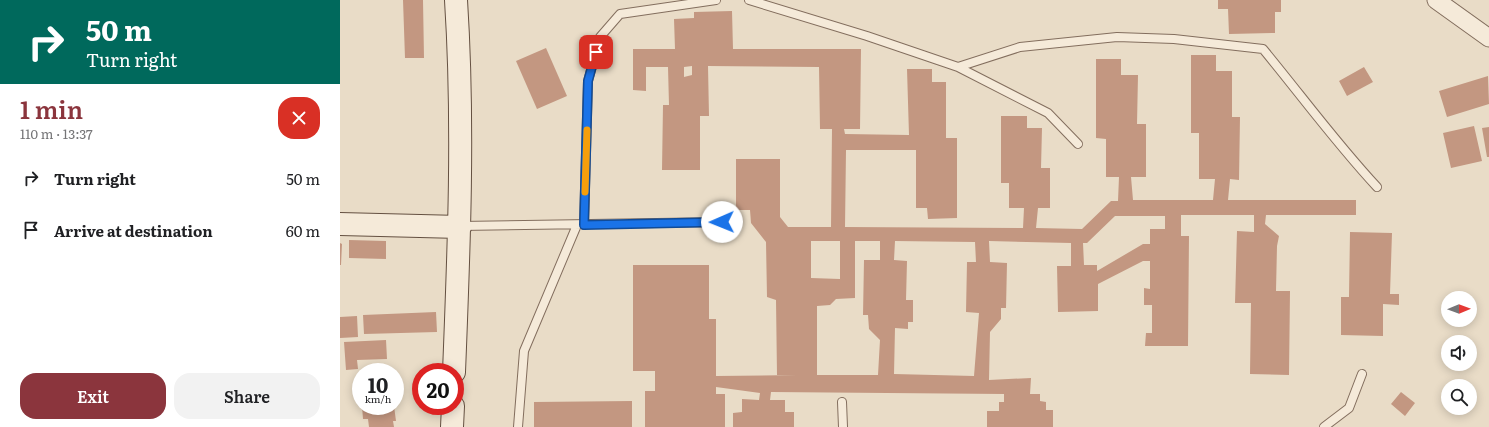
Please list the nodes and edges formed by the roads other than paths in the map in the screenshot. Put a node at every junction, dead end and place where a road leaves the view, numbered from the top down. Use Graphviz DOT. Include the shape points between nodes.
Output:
graph roads {
  1 [pos="456,0"];
  2 [pos="716,0"];
  3 [pos="749,0"];
  4 [pos="1436,0"];
  5 [pos="1489,38"];
  6 [pos="958,67"];
  7 [pos="1078,144"];
  8 [pos="1377,187"];
  9 [pos="722,222"];
  10 [pos="340,224"];
  11 [pos="580,225"];
  12 [pos="460,226"];
  13 [pos="454,363"];
  14 [pos="1362,374"];
  15 [pos="842,402"];
  16 [pos="453,415"];
  17 [pos="452,427"];
  18 [pos="518,427"];
  19 [pos="843,427"];
  20 [pos="1324,427"];
  1 -- 12 [label="street"];
  2 -- 11 [label="lane" via="620,14 600,37 588,81"];
  3 -- 6 [label="lane"];
  4 -- 5 [label="street"];
  6 -- 7 [label="lane" via="1048,113"];
  6 -- 8 [label="lane" via="1020,47 1117,37 1174,38 1263,49 1349,157"];
  9 -- 11 [label="lane"];
  10 -- 12 [label="street"];
  11 -- 12 [label="lane"];
  11 -- 18 [label="lane" via="524,351"];
  12 -- 13 [label="street"];
  14 -- 20 [label="lane" via="1349,408"];
  15 -- 19 [label="lane"];
  16 -- 17 [label="street"];
}
